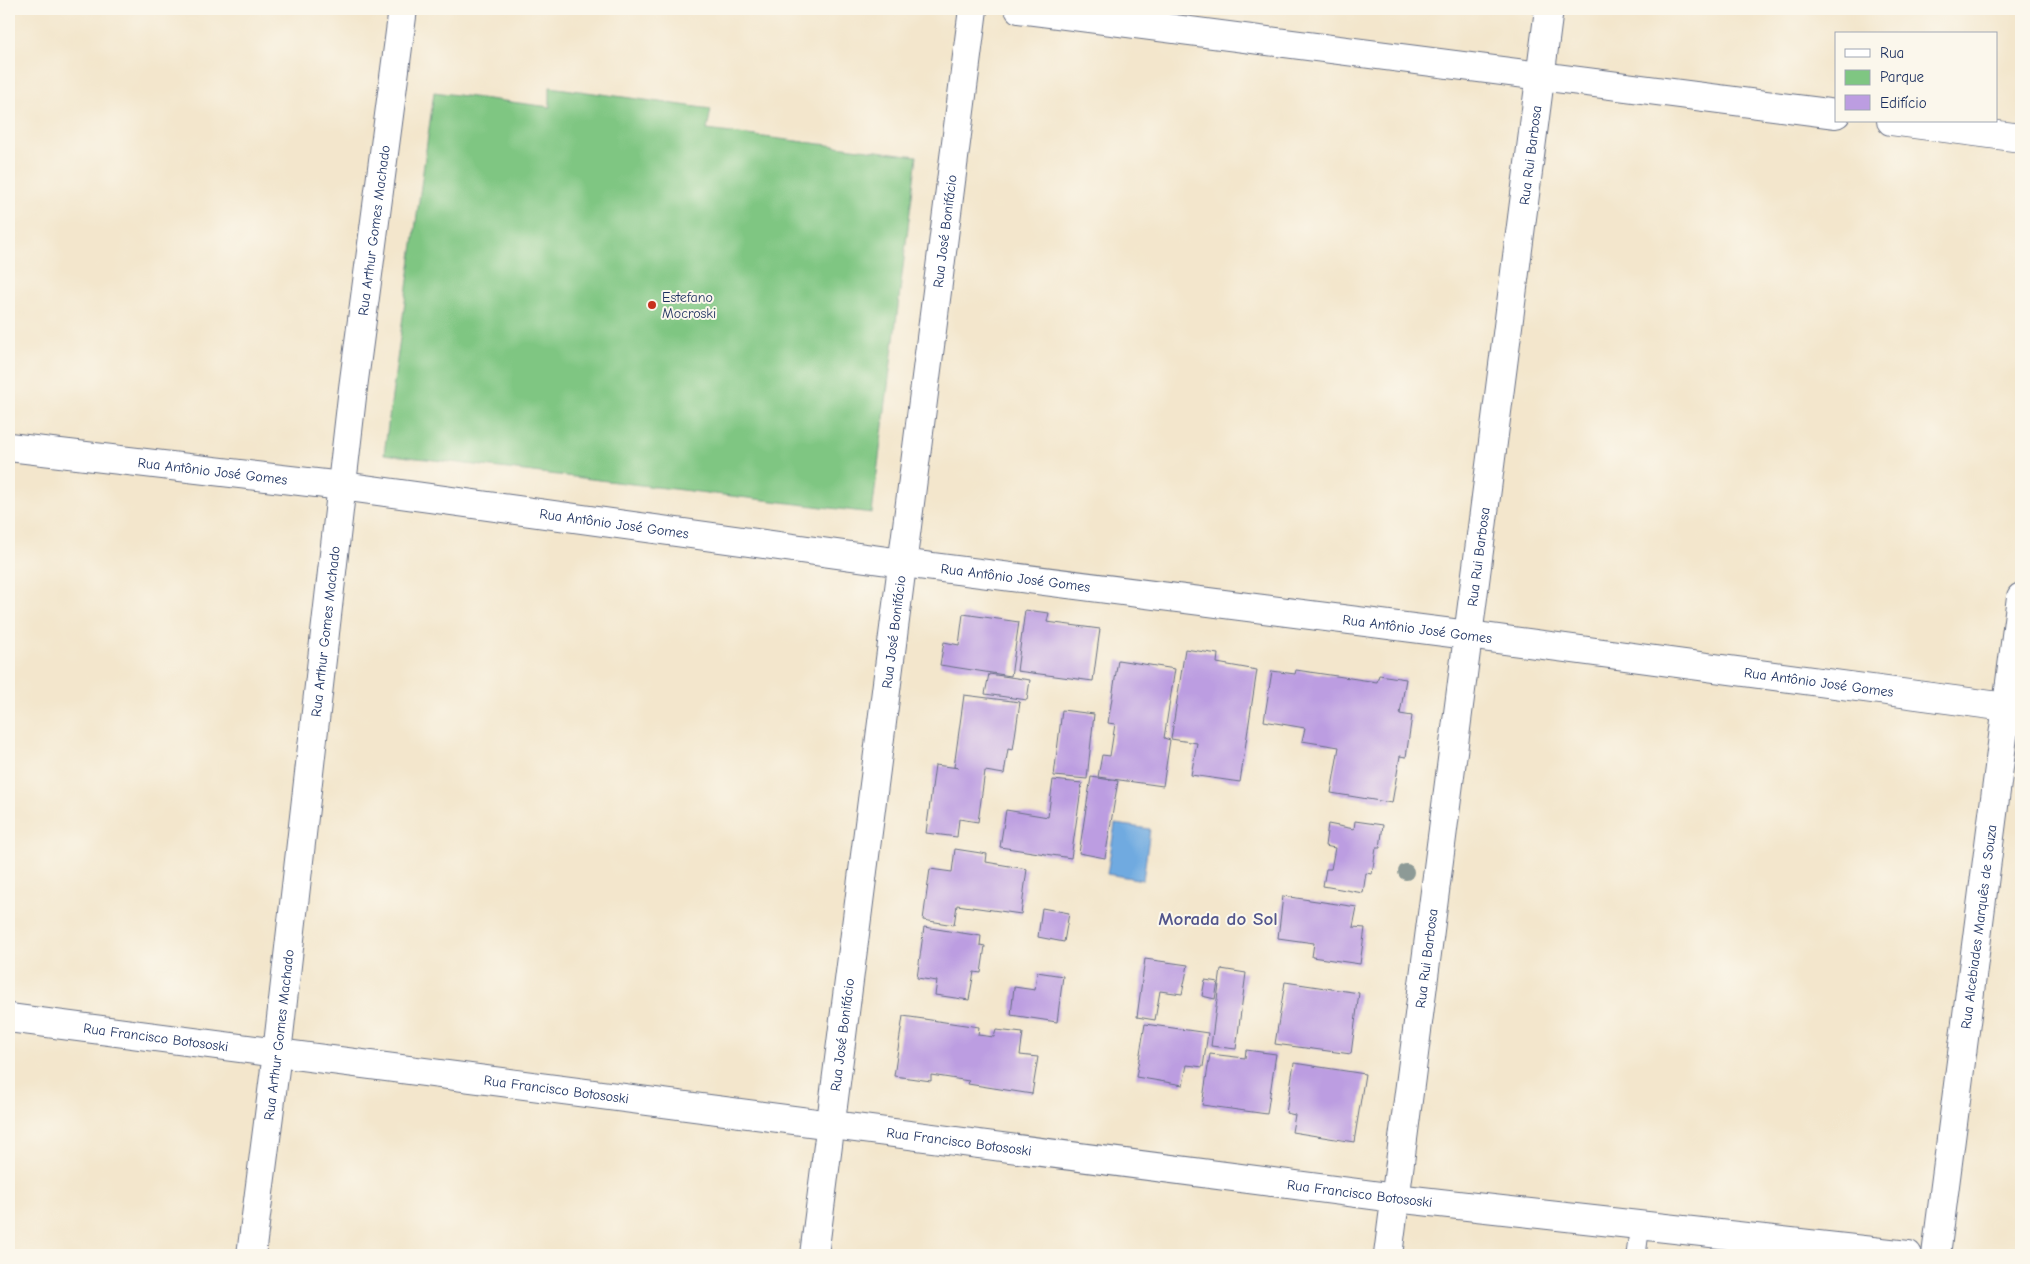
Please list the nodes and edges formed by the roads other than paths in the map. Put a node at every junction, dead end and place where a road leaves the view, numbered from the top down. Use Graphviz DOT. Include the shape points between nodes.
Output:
graph roads {
  1 [pos="403,9"];
  2 [pos="973,9"];
  3 [pos="1019,9"];
  4 [pos="1549,9"];
  5 [pos="1540,77"];
  6 [pos="1835,114"];
  7 [pos="1899,122"];
  8 [pos="2021,138"];
  9 [pos="9,447"];
  10 [pos="342,486"];
  11 [pos="902,563"];
  12 [pos="2021,597"];
  13 [pos="1468,635"];
  14 [pos="2013,708"];
  15 [pos="9,1018"];
  16 [pos="277,1053"];
  17 [pos="830,1125"];
  18 [pos="1395,1198"];
  19 [pos="1640,1224"];
  20 [pos="251,1255"];
  21 [pos="814,1255"];
  22 [pos="1388,1255"];
  23 [pos="1636,1255"];
  24 [pos="1908,1255"];
  25 [pos="1936,1255"];
  1 -- 10 [label="street, Rua Arthur Gomes Machado"];
  2 -- 11 [label="street, Rua José Bonifácio"];
  3 -- 5 [label="street"];
  4 -- 5 [label="street, Rua Rui Barbosa"];
  5 -- 6 [label="street"];
  5 -- 13 [label="street, Rua Rui Barbosa"];
  7 -- 8 [label="street"];
  9 -- 10 [label="street, Rua Antônio José Gomes"];
  10 -- 11 [label="street, Rua Antônio José Gomes"];
  10 -- 16 [label="street, Rua Arthur Gomes Machado"];
  11 -- 13 [label="street, Rua Antônio José Gomes"];
  11 -- 17 [label="street, Rua José Bonifácio"];
  12 -- 14 [label="street, Rua Alcebiades Marquês de Souza"];
  13 -- 14 [label="street, Rua Antônio José Gomes"];
  13 -- 18 [label="street, Rua Rui Barbosa"];
  14 -- 25 [label="street, Rua Alcebiades Marquês de Souza"];
  15 -- 16 [label="street, Rua Francisco Botososki"];
  16 -- 17 [label="street, Rua Francisco Botososki"];
  16 -- 20 [label="street, Rua Arthur Gomes Machado"];
  17 -- 18 [label="street, Rua Francisco Botososki"];
  17 -- 21 [label="street, Rua José Bonifácio"];
  18 -- 19 [label="street, Rua Francisco Botososki"];
  18 -- 22 [label="street, Rua Rui Barbosa"];
  19 -- 23 [label="lane"];
  19 -- 24 [label="street, Rua Francisco Botososki"];
}
